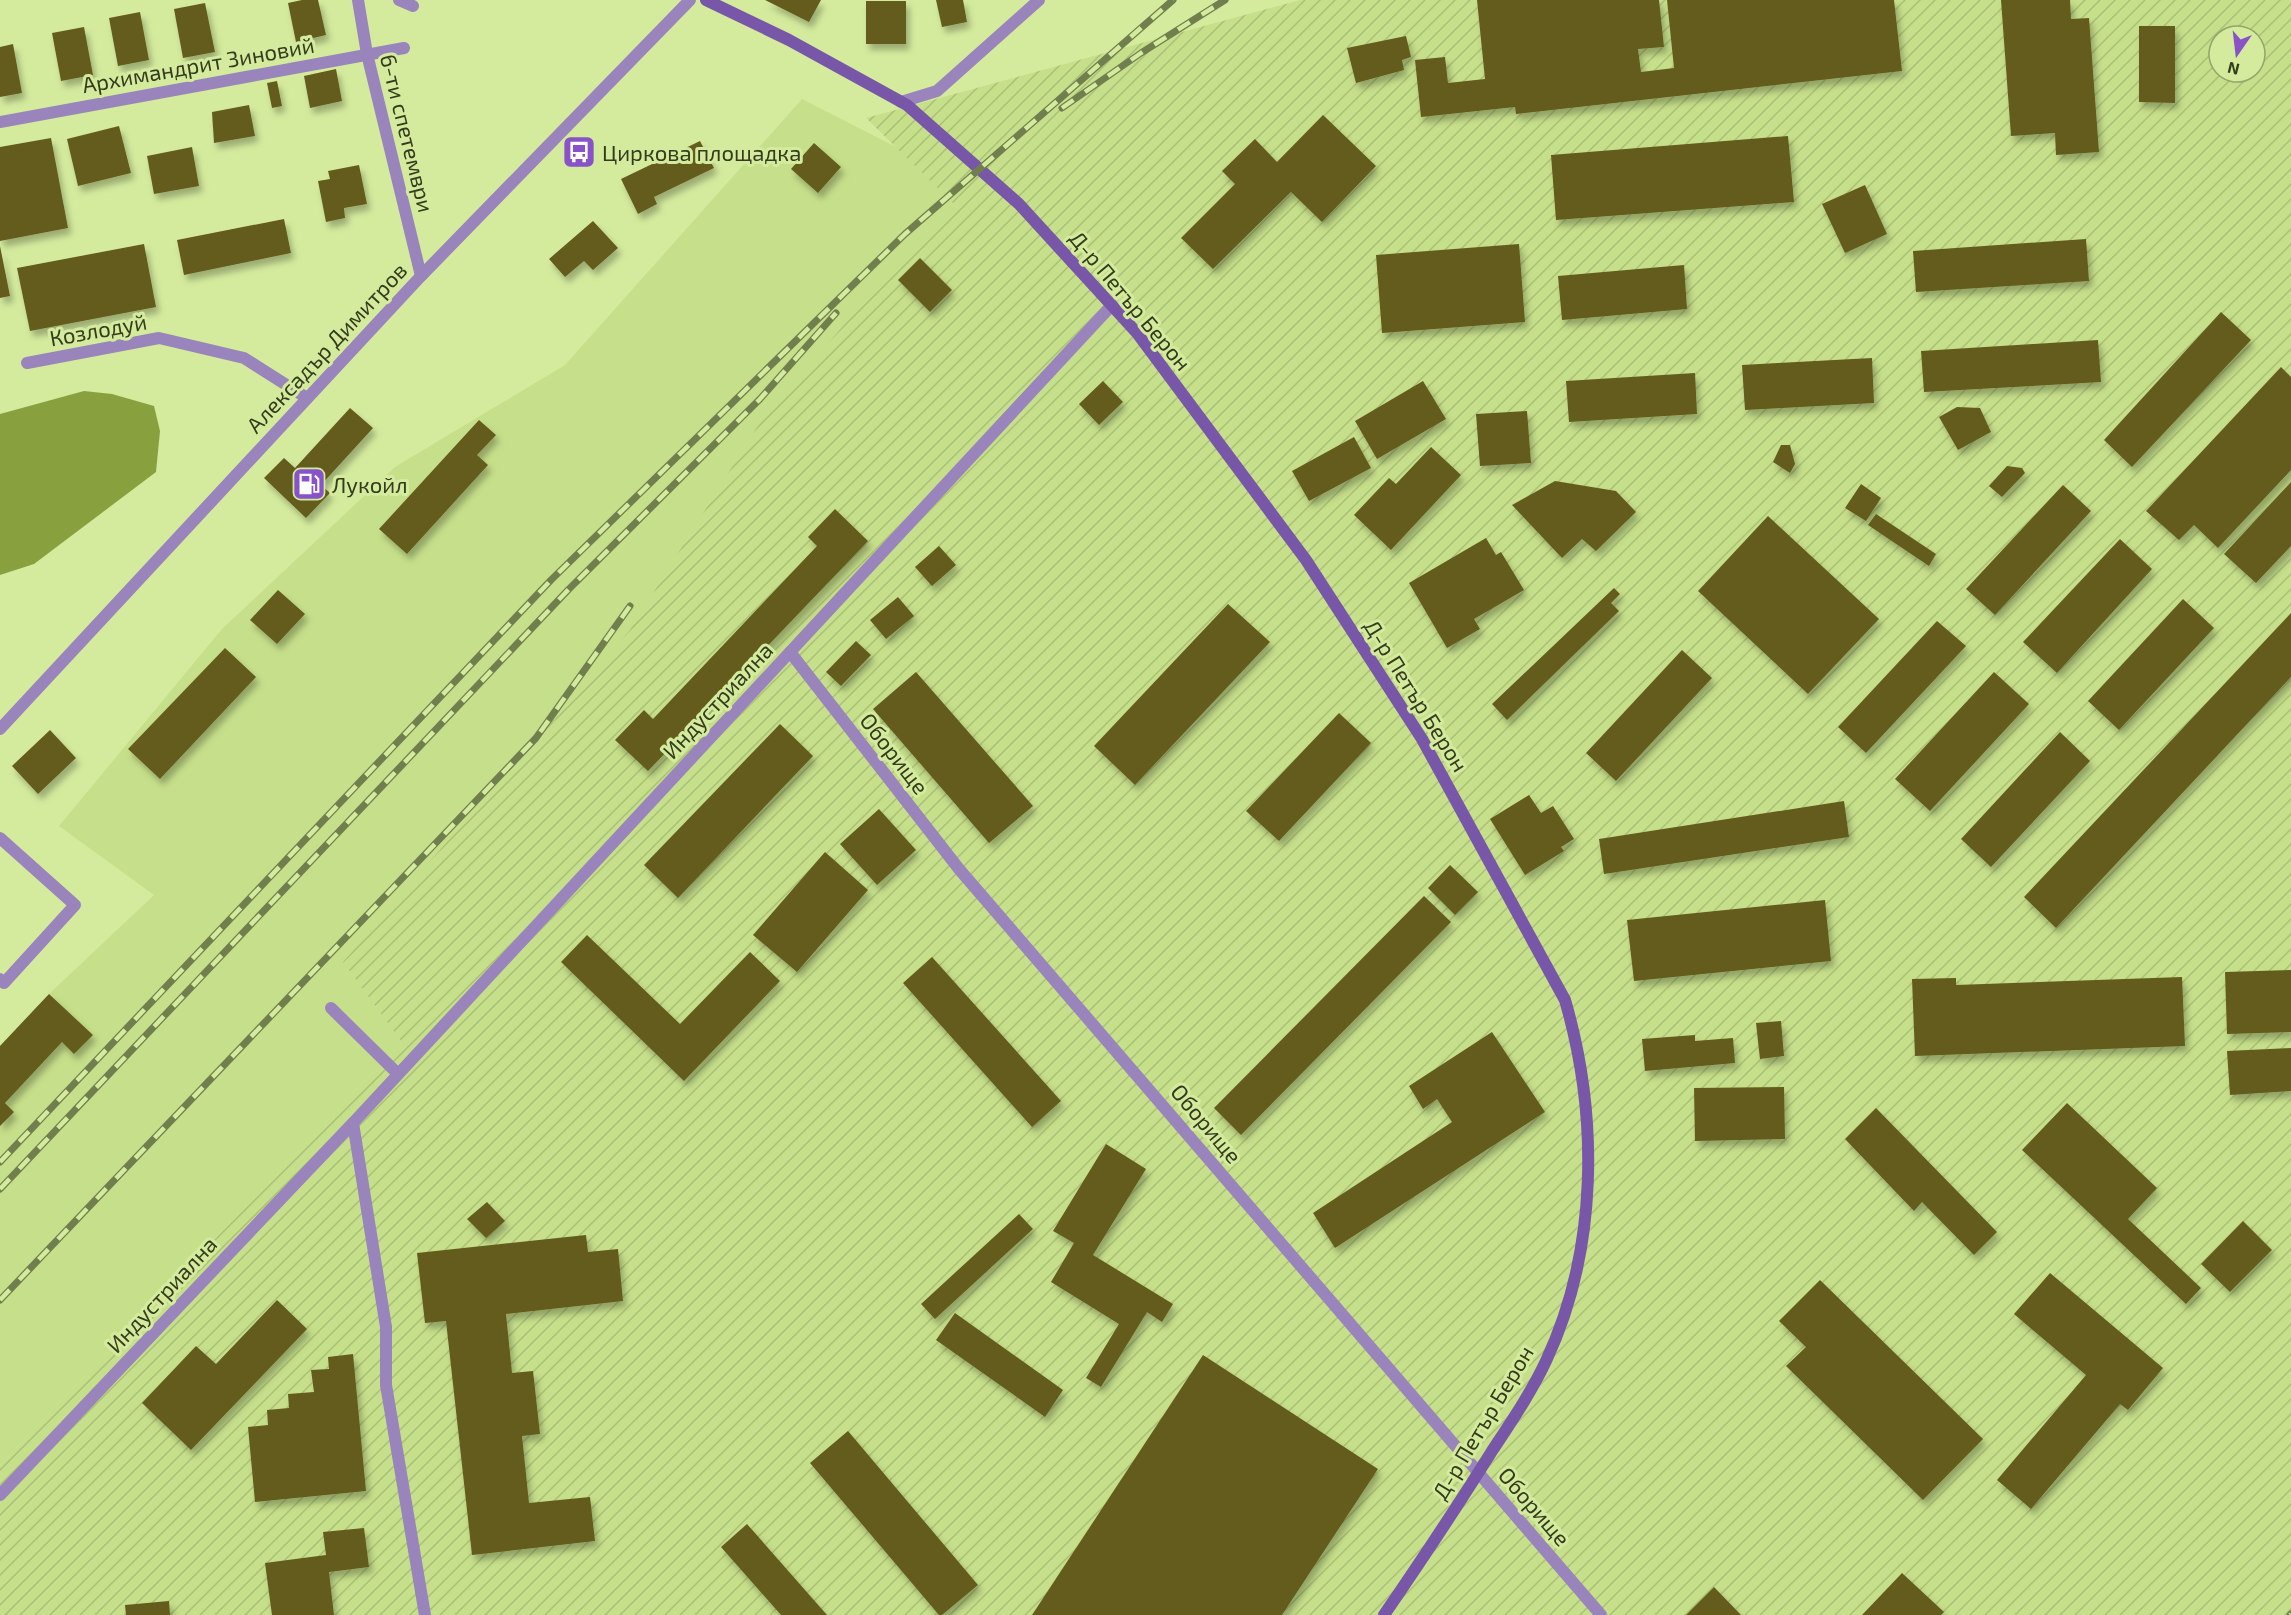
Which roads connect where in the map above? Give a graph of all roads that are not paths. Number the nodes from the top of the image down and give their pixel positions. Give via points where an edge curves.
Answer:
1 (358, 0) edge
2 (399, 0) edge
3 (690, 0) edge
4 (706, 0) edge
5 (1039, 0) edge
6 (413, 6) dead end
7 (405, 48) dead end
8 (367, 54) junction
9 (902, 102) junction
10 (0, 122) edge
11 (421, 276) junction
12 (1112, 305) junction
13 (27, 363) dead end
14 (307, 398) junction
15 (790, 652) junction
16 (0, 729) edge
17 (0, 838) edge
18 (0, 980) edge
19 (331, 1008) dead end
20 (398, 1074) junction
21 (353, 1123) junction
22 (1478, 1474) junction
23 (0, 1495) edge
24 (425, 1615) edge
25 (1384, 1615) edge
26 (1601, 1615) edge

1 - 8 street, 6-ти спетември
2 - 6 street
3 - 11 street, Алексадър Димитров
4 - 9 street, Д-р Петър Берон
5 - 9 street via 937,91
7 - 8 street, Архимандрит Зиновий
8 - 10 street, Архимандрит Зиновий
8 - 11 street, 6-ти спетември
9 - 12 street, Д-р Петър Берон via 1019,204
11 - 14 street, Алексадър Димитров
12 - 15 street, Индустриална
12 - 22 street, Д-р Петър Берон via 1306,560 1426,746 1565,1000 1581,1079 1587,1151 1587,1212 1582,1243 1567,1306 1546,1362
13 - 14 street, Козлодуй via 159,338 244,358
14 - 16 street, Алексадър Димитров
15 - 20 street, Индустриална
15 - 22 street, Оборище via 958,869
17 - 18 street via 75,905 4,983
19 - 20 street
20 - 21 street, Индустриална
21 - 23 street, Индустриална
21 - 24 street via 386,1327 386,1384
22 - 25 street, Д-р Петър Берон
22 - 26 street, Оборище

